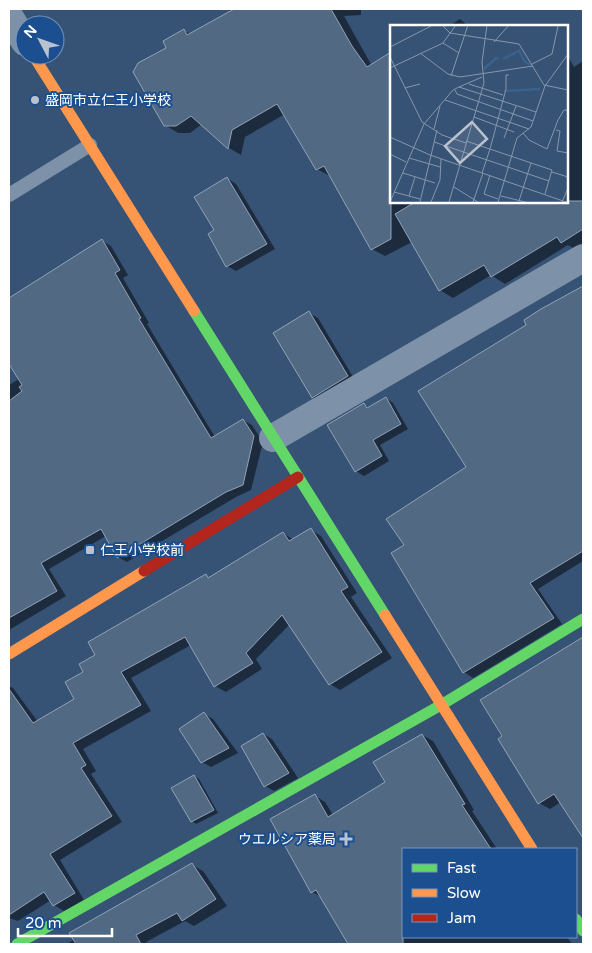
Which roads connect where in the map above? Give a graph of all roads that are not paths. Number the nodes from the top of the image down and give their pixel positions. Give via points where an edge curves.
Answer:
1 (40, 65) edge
2 (90, 145) junction
3 (9, 195) edge
4 (583, 258) edge
5 (273, 438) junction
6 (298, 478) junction
7 (583, 619) edge
8 (9, 654) edge
9 (441, 705) junction
10 (531, 848) edge
11 (17, 944) edge

1 - 2 street
2 - 3 lane
2 - 5 street
4 - 5 street
5 - 6 street
6 - 8 street
6 - 9 street
7 - 9 street
9 - 10 street
9 - 11 street

